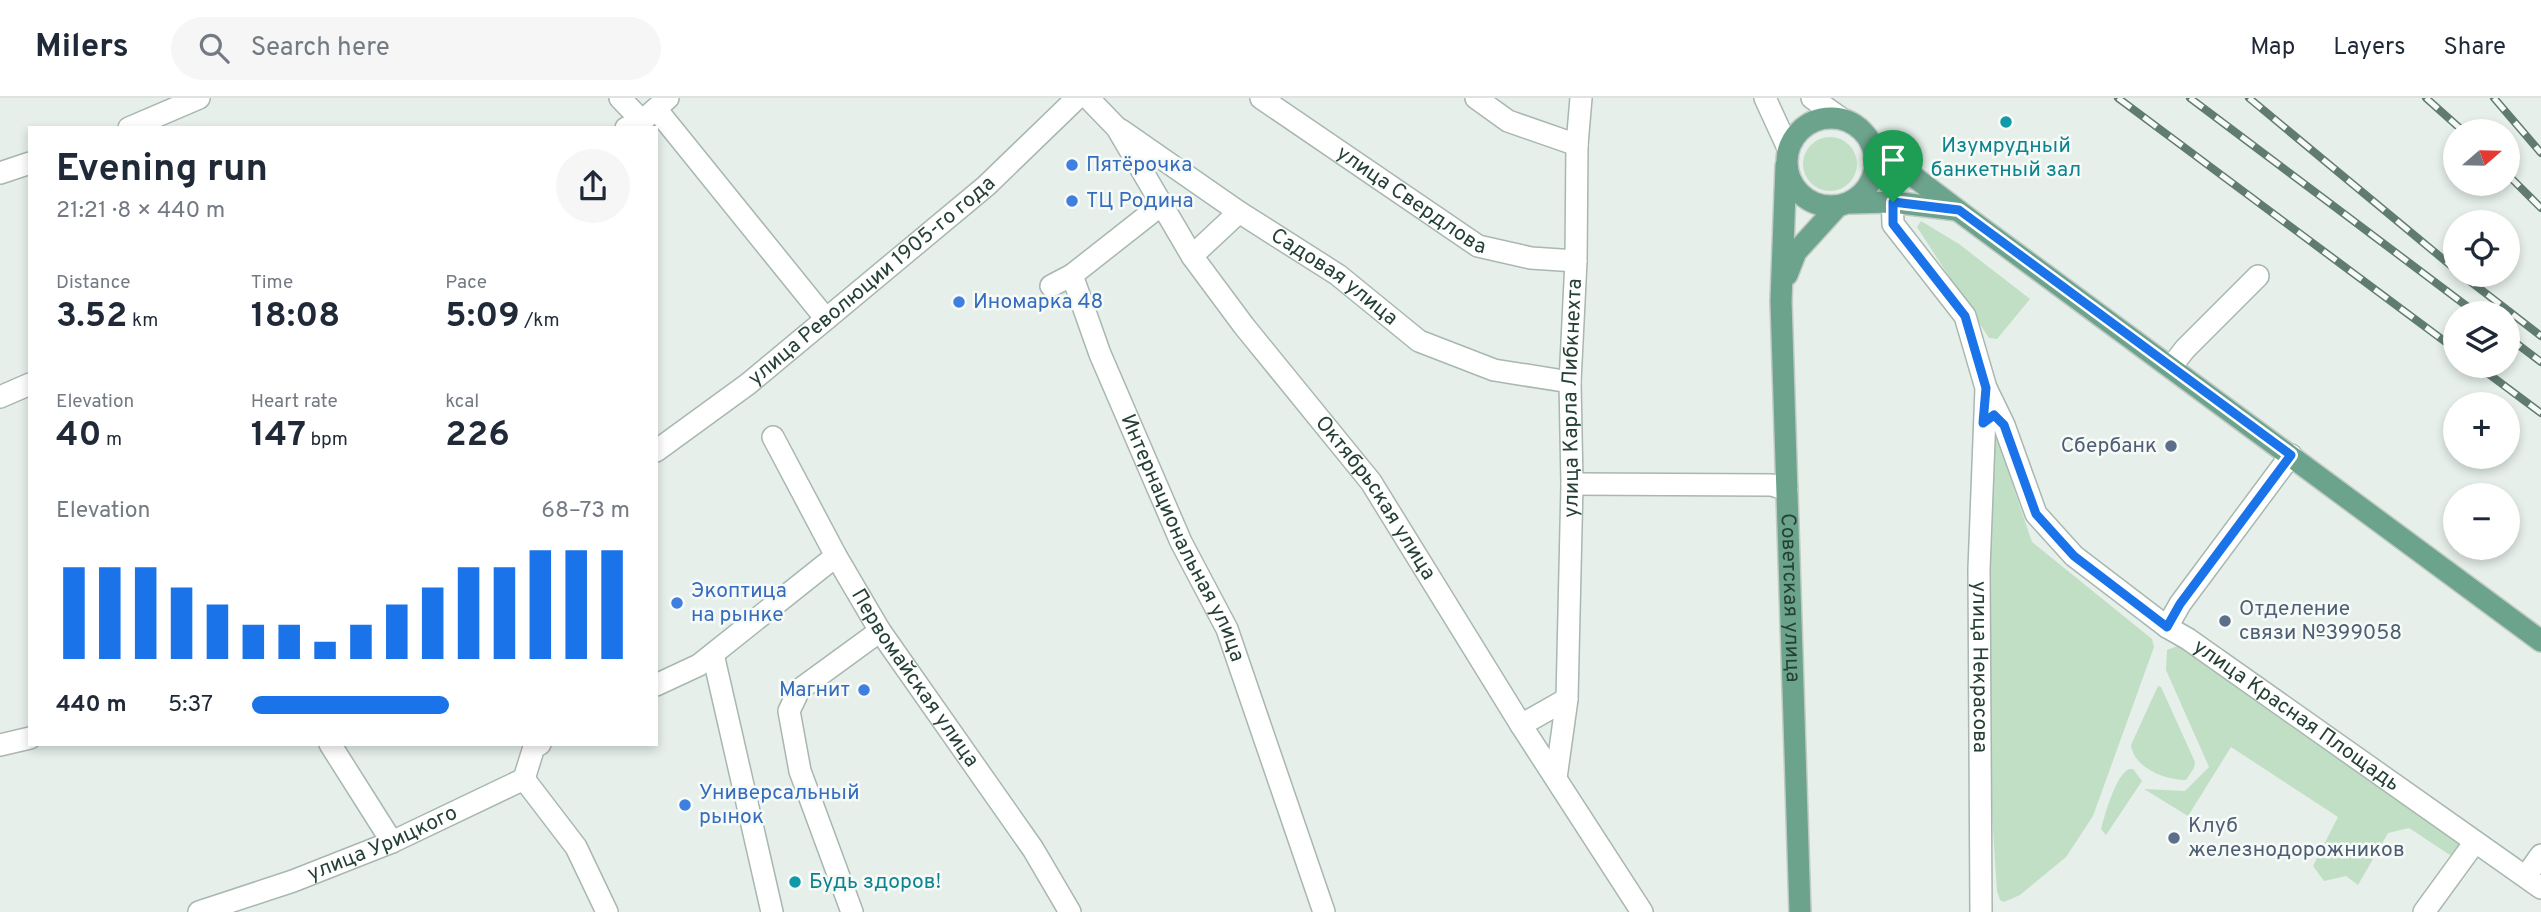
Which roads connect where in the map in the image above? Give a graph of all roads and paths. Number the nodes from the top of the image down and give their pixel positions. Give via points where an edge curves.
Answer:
1 (199, 98) edge
2 (620, 98) edge
3 (1077, 98) edge
4 (1088, 98) edge
5 (1261, 98) edge
6 (1476, 98) edge
7 (1581, 98) edge
8 (1765, 98) edge
9 (1812, 98) edge
10 (648, 114) edge
11 (1843, 119) junction
12 (134, 126) edge
13 (1117, 128) junction
14 (1871, 144) junction
15 (1577, 145) junction
16 (1787, 157) junction
17 (1891, 160) junction
18 (28, 164) edge
19 (0, 173) edge
20 (1893, 202) junction
21 (1161, 205) junction
22 (1844, 205) junction
23 (1959, 210) junction
24 (1239, 212) junction
25 (1192, 256) junction
26 (1576, 261) junction
27 (1072, 275) junction
28 (2258, 276) dead end
29 (1784, 283) junction
30 (1051, 286) dead end
31 (825, 318) junction
32 (2171, 368) junction
33 (1570, 382) junction
34 (28, 385) edge
35 (0, 397) edge
36 (1993, 424) junction
37 (773, 437) dead end
38 (658, 450) edge
39 (2291, 455) junction
40 (1572, 484) junction
41 (1787, 490) junction
42 (836, 556) junction
43 (2167, 627) junction
44 (880, 631) junction
45 (2541, 641) edge
46 (713, 654) junction
47 (658, 684) edge
48 (1567, 699) junction
49 (1521, 724) junction
50 (28, 738) edge
51 (0, 745) edge
52 (331, 746) edge
53 (536, 746) edge
54 (1556, 778) junction
55 (524, 779) junction
56 (392, 842) junction
57 (2475, 842) junction
58 (2541, 855) edge
59 (2537, 887) edge
60 (199, 912) edge
61 (607, 912) edge
62 (772, 912) edge
63 (852, 912) edge
64 (1070, 912) edge
65 (1324, 912) edge
66 (1642, 912) edge
67 (1800, 912) edge
68 (1981, 912) edge
69 (2424, 912) edge

1 - 12 street
2 - 10 street
3 - 31 street, улица Революции 1905-го года via 986,186
4 - 13 street, Октябрьская улица
5 - 26 street, улица Свердлова via 1478,246 1531,258
6 - 15 street via 1508,121
7 - 15 street, улица Карла Либкнехта
8 - 16 street
9 - 11 street
10 - 31 street
11 - 14 main road via 1860,128
11 - 16 main road via 1813,121 1794,136
13 - 21 street, Октябрьская улица
13 - 24 street, Садовая улица
14 - 17 main road
14 - 22 main road via 1873,177 1860,196
15 - 26 street, улица Карла Либкнехта
16 - 22 main road via 1789,178 1803,197 1813,204
16 - 29 main road, Советская улица
17 - 20 street, улица Некрасова
17 - 23 main road
18 - 19 street
20 - 22 main road
20 - 23 main road
20 - 36 street, улица Некрасова via 1893,224 1965,316
21 - 25 street, Октябрьская улица
21 - 27 street
22 - 29 main road, Советская улица via 1796,253
23 - 32 main road
24 - 25 street
24 - 33 street, Садовая улица via 1338,275 1419,341 1494,370
25 - 49 street, Октябрьская улица via 1371,482
26 - 33 street, улица Карла Либкнехта
27 - 30 street
27 - 65 street, Интернациональная улица via 1100,354 1181,542 1227,629
28 - 32 street
29 - 41 main road, Советская улица
31 - 38 street, улица Революции 1905-го года via 748,384
32 - 39 main road
33 - 40 street, улица Карла Либкнехта
34 - 35 street
36 - 43 street, улица Красная Площадь via 2036,514 2074,556
36 - 68 street, улица Некрасова via 1979,569
37 - 42 street, Первомайская улица
39 - 43 street
39 - 45 main road
40 - 41 street via 1772,485
40 - 48 street, улица Карла Либкнехта
41 - 67 main road, Советская улица
42 - 44 street, Первомайская улица
42 - 46 street
43 - 57 street, улица Красная Площадь
44 - 63 street via 799,690 789,711 800,771
44 - 64 street, Первомайская улица via 1034,849
46 - 47 street
46 - 62 street
48 - 49 street
48 - 54 street, улица Карла Либкнехта
49 - 54 street, Октябрьская улица
50 - 51 street
52 - 56 street
53 - 55 street
54 - 66 street, Октябрьская улица
55 - 56 street, улица Урицкого
55 - 61 street via 576,847
56 - 60 street, улица Урицкого
57 - 59 street, улица Красная Площадь
57 - 69 street
58 - 59 street

